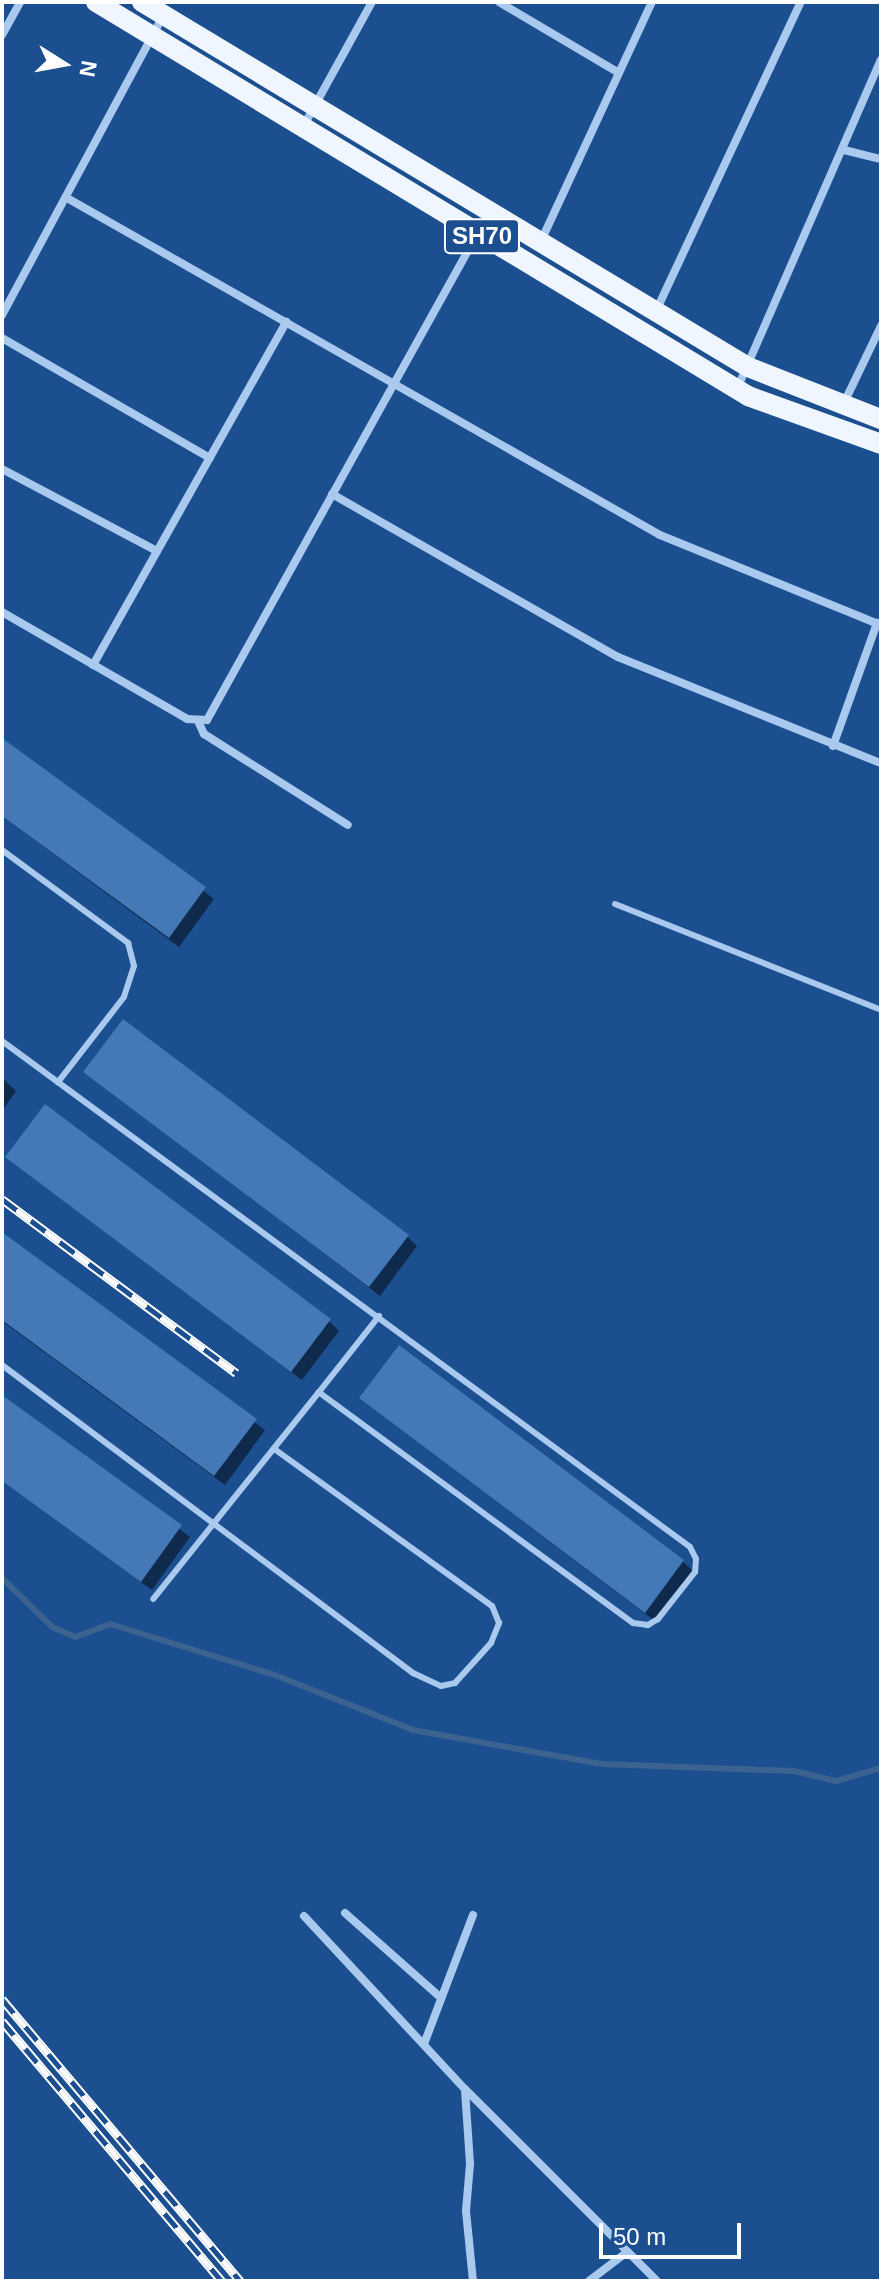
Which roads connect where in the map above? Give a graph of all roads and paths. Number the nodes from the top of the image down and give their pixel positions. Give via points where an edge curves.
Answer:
1 (20, 2) edge
2 (96, 2) edge
3 (142, 2) edge
4 (372, 2) edge
5 (652, 2) edge
6 (801, 2) edge
7 (505, 4) edge
8 (164, 14) junction
9 (2, 35) edge
10 (152, 35) junction
11 (881, 60) edge
12 (619, 73) junction
13 (315, 105) junction
14 (303, 127) junction
15 (844, 150) junction
16 (881, 159) edge
17 (67, 198) junction
18 (489, 212) junction
19 (478, 233) junction
20 (540, 242) junction
21 (656, 312) junction
22 (2, 315) edge
23 (286, 322) junction
24 (881, 326) edge
25 (2, 338) edge
26 (748, 367) junction
27 (394, 383) junction
28 (737, 389) junction
29 (843, 405) junction
30 (881, 419) edge
31 (881, 444) edge
32 (210, 458) junction
33 (2, 469) edge
34 (332, 494) junction
35 (157, 551) junction
36 (2, 612) edge
37 (879, 624) edge
38 (93, 665) junction
39 (199, 723) junction
40 (833, 746) junction
41 (881, 763) edge
42 (348, 825) dead end
43 (2, 850) edge
44 (615, 904) dead end
45 (881, 1010) edge
46 (2, 1041) edge
47 (58, 1082) junction
48 (379, 1316) junction
49 (2, 1365) edge
50 (319, 1392) junction
51 (274, 1449) junction
52 (213, 1526) junction
53 (153, 1599) dead end
54 (345, 1913) dead end
55 (473, 1915) dead end
56 (304, 1916) dead end
57 (441, 1998) junction
58 (424, 2044) junction
59 (465, 2089) junction
60 (627, 2252) junction
61 (473, 2281) edge
62 (589, 2281) edge
63 (657, 2281) edge

1 - 9 street
2 - 10 main road, SH70
3 - 8 main road, SH70
4 - 13 street
5 - 12 street
6 - 21 street
7 - 12 street
8 - 10 street
8 - 13 main road, SH70
10 - 14 main road, SH70
10 - 17 street
11 - 15 street
12 - 20 street
13 - 14 street
13 - 18 main road, SH70
14 - 19 main road, SH70
15 - 16 street
15 - 26 street
17 - 22 street
17 - 23 street
18 - 19 street
18 - 20 main road, SH70
19 - 27 street
19 - 28 main road, SH70
20 - 21 main road, SH70
21 - 26 main road, SH70
23 - 27 street
23 - 32 street
24 - 29 street
25 - 32 street
26 - 28 street
26 - 29 main road, SH70
27 - 34 street
27 - 37 street via 660,535
28 - 31 main road, SH70
29 - 30 main road, SH70
32 - 35 street
33 - 35 street
34 - 39 street via 207,720
34 - 40 street via 618,657
35 - 38 street
36 - 38 street
37 - 40 street
38 - 39 street
39 - 42 street via 204,734
40 - 41 street
43 - 47 lane via 128,943 134,966 124,997
44 - 45 lane
46 - 47 lane
47 - 48 lane
48 - 50 lane
48 - 50 lane via 690,1547 695,1572 658,1619 648,1625 633,1623
49 - 52 lane
50 - 51 lane
51 - 52 lane
51 - 52 lane via 492,1606 499,1623 491,1643 455,1683 427,1682
52 - 53 lane
54 - 57 street
55 - 57 street
56 - 58 street
57 - 58 street
58 - 59 street
59 - 60 street
59 - 61 street via 470,2164 466,2211
60 - 62 street
60 - 63 street

